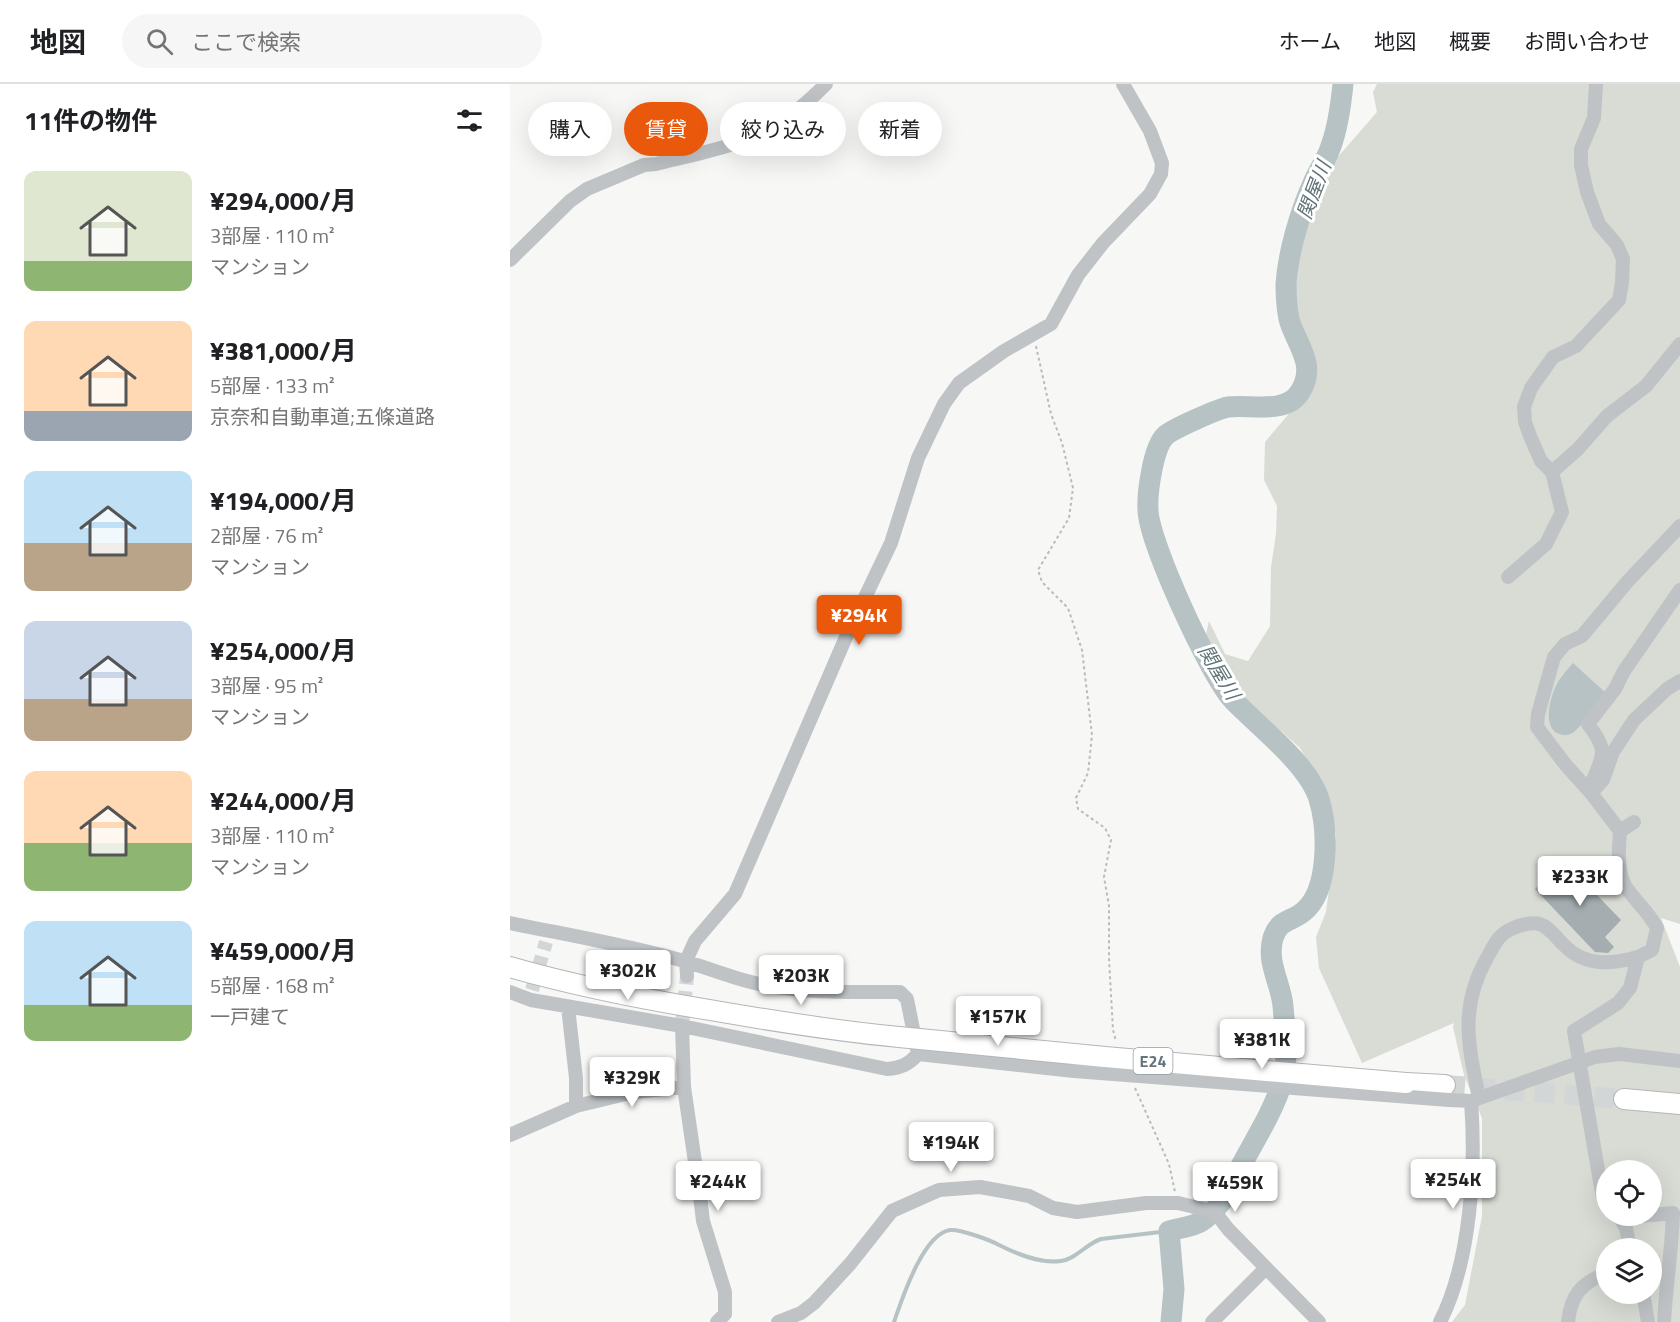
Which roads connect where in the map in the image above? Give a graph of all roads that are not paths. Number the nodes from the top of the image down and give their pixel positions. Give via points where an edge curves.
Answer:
1 (826, 84) edge
2 (1123, 84) edge
3 (1596, 84) edge
4 (510, 260) edge
5 (1680, 344) edge
6 (1552, 472) junction
7 (1680, 526) edge
8 (1508, 577) dead end
9 (1680, 590) edge
10 (1680, 681) edge
11 (1594, 790) junction
12 (1634, 822) dead end
13 (1620, 831) junction
14 (510, 923) edge
15 (1638, 957) junction
16 (686, 961) junction
17 (510, 967) edge
18 (687, 976) tunnel mouth
19 (510, 992) edge
20 (567, 1007) junction
21 (682, 1026) junction
22 (918, 1054) junction
23 (1680, 1061) edge
24 (684, 1087) junction
25 (1447, 1093) junction
26 (1475, 1099) junction
27 (1624, 1100) tunnel mouth
28 (1680, 1104) edge
29 (576, 1106) junction
30 (510, 1135) edge
31 (1597, 1160) edge
32 (1662, 1214) edge
33 (1266, 1268) junction
34 (1596, 1278) edge
35 (1645, 1304) edge
36 (717, 1322) edge
37 (778, 1322) edge
38 (1212, 1322) edge
39 (1319, 1322) edge
40 (1440, 1322) edge
41 (1568, 1322) edge
42 (1648, 1322) edge
43 (1664, 1322) edge

1 - 4 street via 807,103 765,132 729,145 644,165 586,189
2 - 16 street via 1150,132 1162,163 1161,174 1150,194 1078,276 1051,324 959,383 944,404 918,458 891,543 735,894 695,942
3 - 6 street via 1594,118 1581,149 1581,165 1599,224 1617,245 1623,260 1622,282 1618,300 1600,322 1576,346 1553,357 1531,388 1524,407 1525,422 1541,461
5 - 6 street via 1646,386 1607,416
6 - 8 street via 1562,512 1546,544
7 - 11 street via 1582,636 1565,644 1554,657 1537,727
9 - 11 street via 1588,724 1601,740 1603,754 1592,782
10 - 11 street via 1634,720
11 - 13 street
12 - 13 street
13 - 15 street via 1618,861 1625,885 1657,928 1652,950
14 - 16 street via 546,936 605,942
15 - 26 street via 1609,963 1583,959 1541,924 1528,923 1500,934 1475,981 1471,998 1468,1023
15 - 31 street, bridge via 1630,988 1618,1003 1574,1030
16 - 18 street
16 - 22 street via 737,979 776,987 900,992 907,999
17 - 25 highway, E24, bridge via 644,999 821,1029 1406,1083
19 - 20 street
20 - 21 street
20 - 29 street
21 - 22 street via 887,1069 909,1064
21 - 24 street
22 - 25 street, bridge via 1074,1071
23 - 26 street via 1619,1053 1595,1057
24 - 29 street via 634,1092
24 - 36 street via 704,1221 725,1292 725,1314
25 - 26 street
26 - 40 street via 1468,1222 1450,1301
27 - 28 highway
29 - 30 street
32 - 43 street via 1673,1213
33 - 37 street via 1215,1212 1178,1203 1077,1212 1053,1208 1029,1196 980,1187 939,1190 892,1211 814,1303
33 - 38 street
33 - 39 street
34 - 41 street via 1575,1295
35 - 42 street

